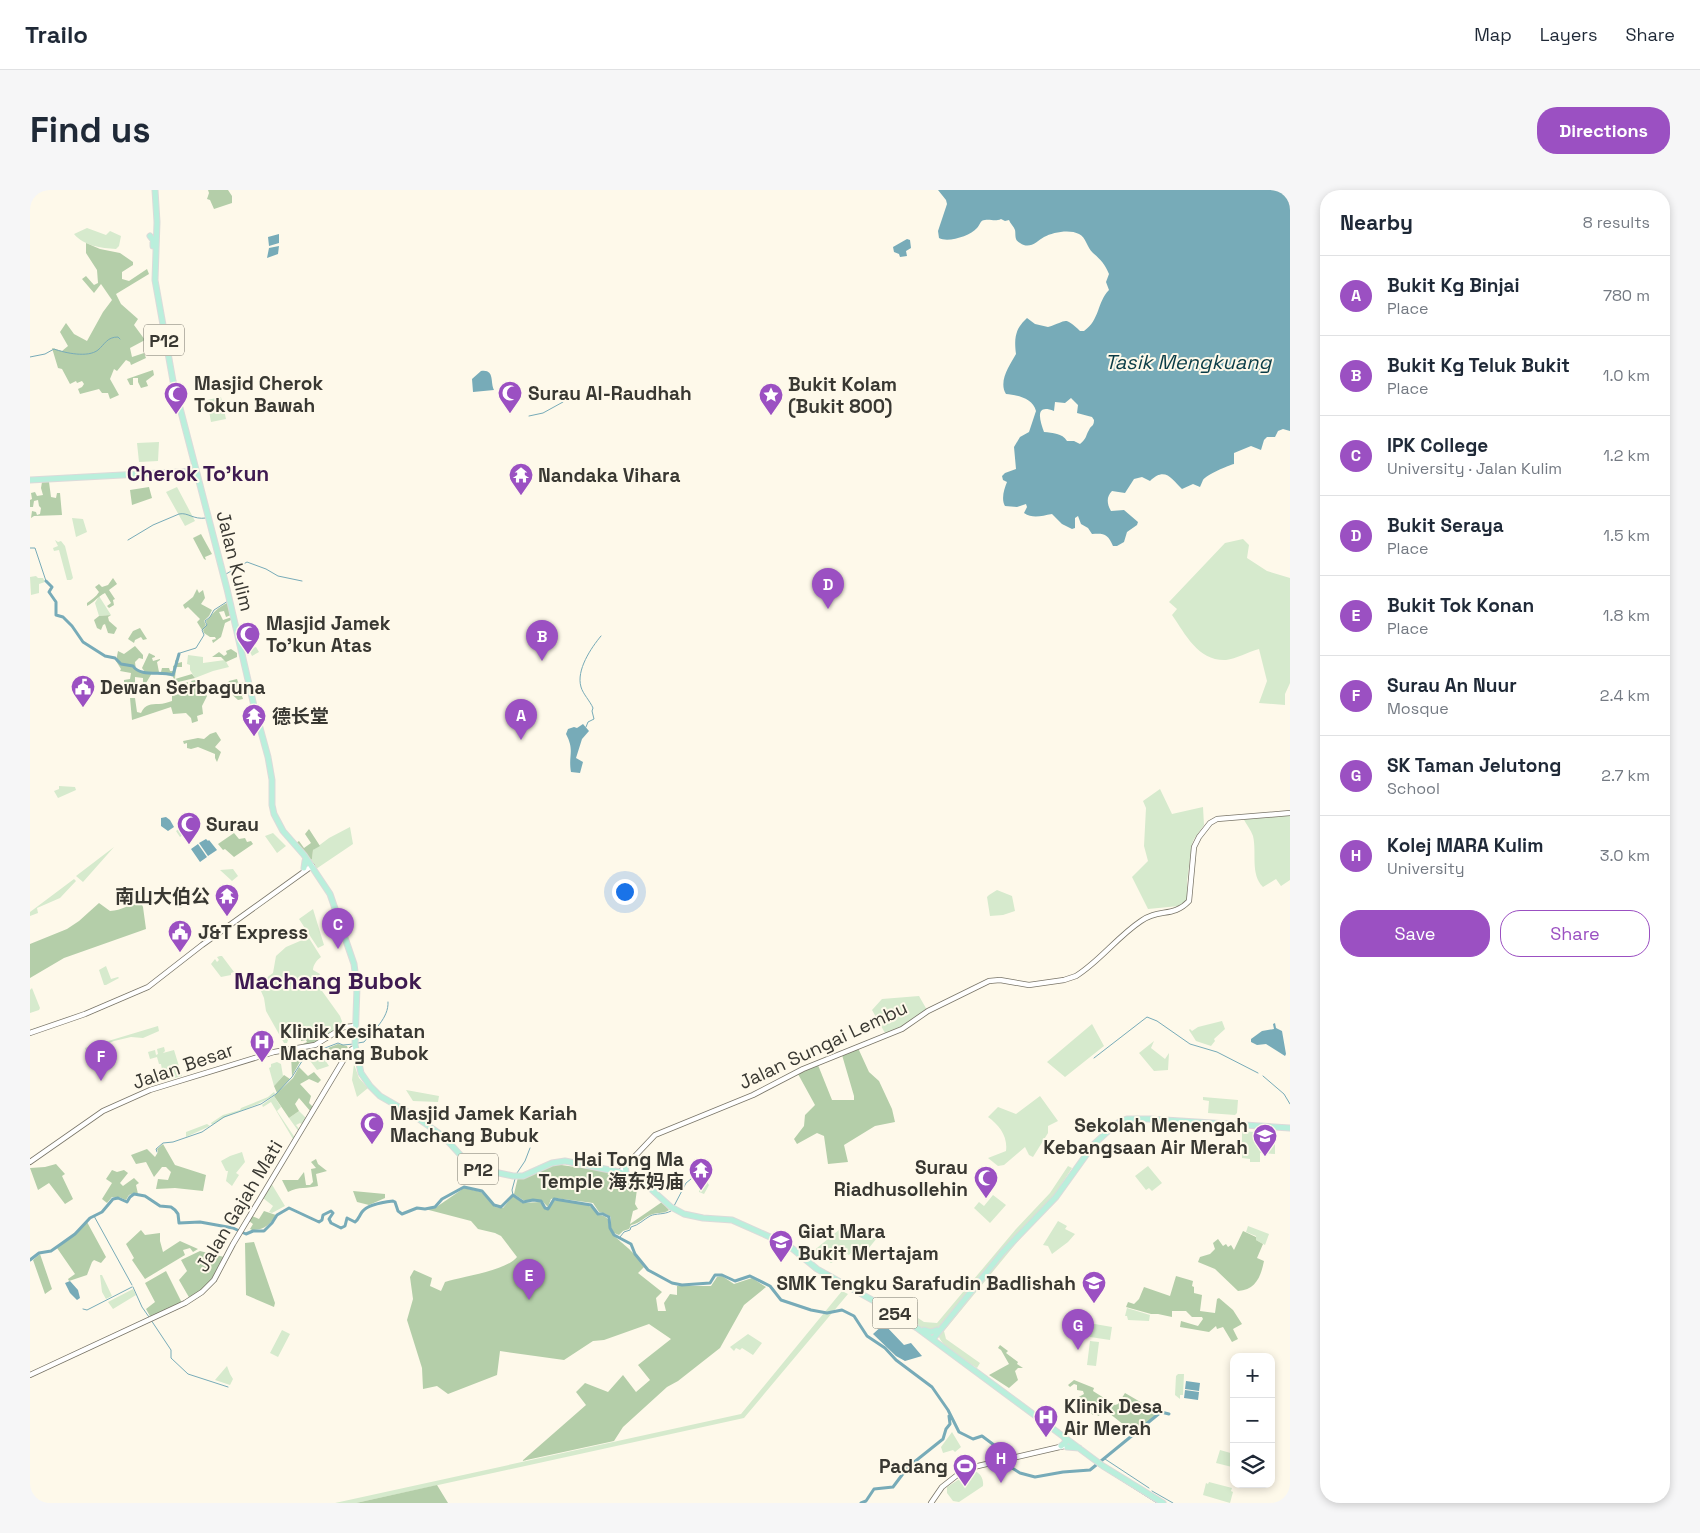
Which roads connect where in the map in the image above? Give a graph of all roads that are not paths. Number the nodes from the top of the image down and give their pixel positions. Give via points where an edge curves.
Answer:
1 (154, 190) edge
2 (156, 216) junction
3 (155, 227) junction
4 (156, 244) junction
5 (155, 261) junction
6 (194, 462) junction
7 (196, 470) junction
8 (189, 471) junction
9 (198, 478) junction
10 (30, 480) edge
11 (1290, 813) edge
12 (309, 867) junction
13 (356, 1026) junction
14 (30, 1033) edge
15 (355, 1045) junction
16 (1290, 1127) edge
17 (30, 1162) edge
18 (625, 1165) joint
19 (622, 1171) junction
20 (804, 1258) junction
21 (924, 1330) junction
22 (938, 1331) junction
23 (932, 1337) junction
24 (942, 1342) junction
25 (30, 1375) edge
26 (1030, 1411) junction
27 (1066, 1436) junction
28 (1076, 1444) junction
29 (1064, 1447) junction
30 (1104, 1465) junction
31 (931, 1503) edge
32 (1163, 1503) edge
33 (1168, 1503) edge

1 - 2 main road, Jalan Kulim / P12
1 - 3 main road, Jalan Kulim / P12
2 - 4 main road, Jalan Kulim / P12
2 - 4 main road via 162,236
3 - 4 main road, Jalan Kulim / P12
3 - 5 main road via 150,235
4 - 5 main road, Jalan Kulim / P12
5 - 6 main road, Jalan Kulim / P12 via 156,294 166,351
6 - 7 main road, Jalan Kulim / P12
6 - 8 main road
7 - 8 main road
7 - 9 main road, Jalan Kulim / P12
8 - 9 main road
8 - 10 main road
9 - 12 main road, Jalan Kulim / P12 via 270,764 274,814
11 - 18 main road, Jalan Sungai Lembu via 1212,821 1194,847 1187,903 1174,912 1155,914 1140,921 1076,976 1029,985 989,981 928,1011 902,1029 655,1135
12 - 13 main road, Jalan Kulim / P12 via 334,903 355,967
12 - 14 main road via 148,987
13 - 15 main road, Jalan Kulim / P12
13 - 17 main road, Jalan Besar via 344,1026 315,1045 274,1052 150,1090 103,1111
15 - 19 main road, Jalan Kulim / P12 via 359,1069 374,1091 443,1136 477,1168 518,1176 559,1161
15 - 25 main road, Jalan Gajah Mati via 206,1289 192,1299
16 - 22 main road via 1198,1118 1132,1117 1115,1122 1092,1142 1054,1196
18 - 19 main road
19 - 20 main road, Jalan Kulim / P12 via 644,1182 682,1213 732,1220 784,1243
20 - 21 main road, 254
20 - 23 main road, 254
21 - 22 main road
21 - 23 main road, 254
22 - 23 main road
22 - 24 main road
23 - 24 main road, 254
23 - 26 main road, 254
24 - 26 main road, 254
26 - 27 main road, 254
27 - 28 main road
27 - 29 main road
28 - 29 main road
28 - 29 main road via 1076,1447
28 - 30 main road
29 - 31 main road via 963,1470 942,1487
30 - 32 main road
30 - 33 main road

